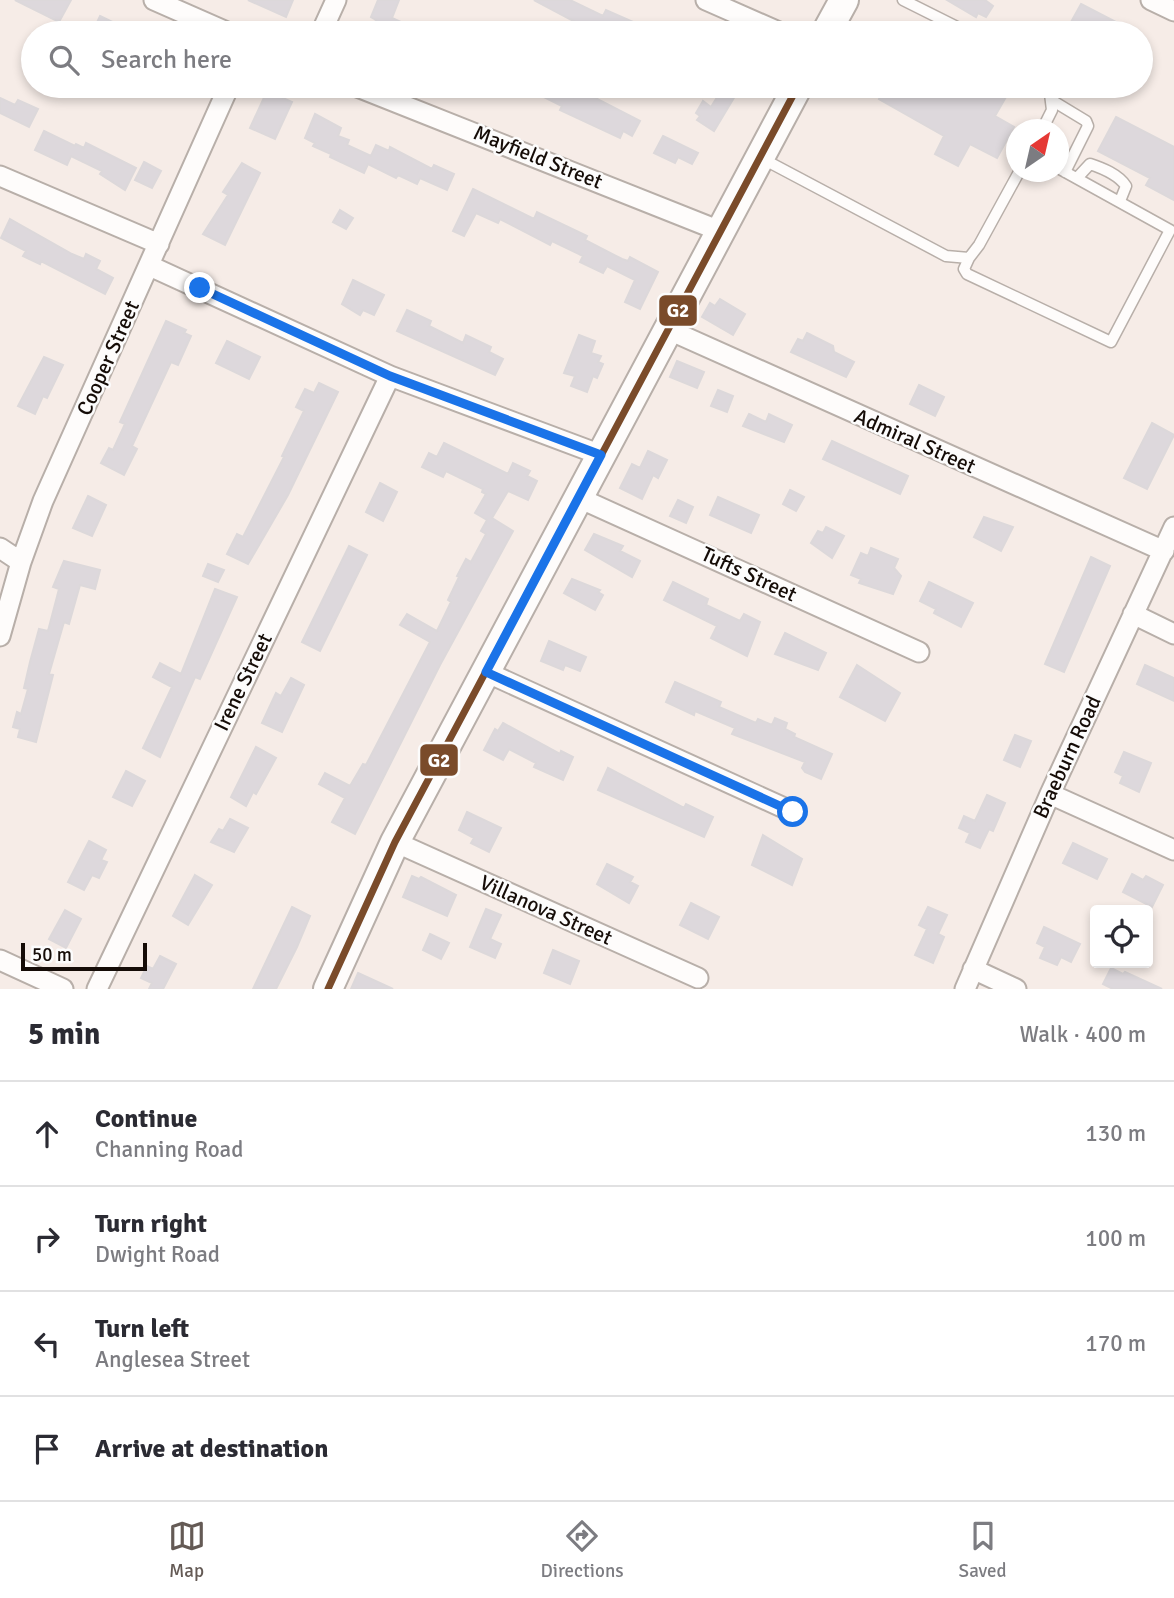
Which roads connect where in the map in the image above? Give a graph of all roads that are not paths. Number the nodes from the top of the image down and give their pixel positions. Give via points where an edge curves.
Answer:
1 (154, 0) edge
2 (336, 0) edge
3 (706, 0) edge
4 (844, 0) edge
5 (903, 0) edge
6 (1151, 0) edge
7 (1174, 11) edge
8 (202, 21) edge
9 (326, 21) edge
10 (754, 21) edge
11 (833, 21) edge
12 (945, 21) edge
13 (224, 98) edge
14 (385, 98) edge
15 (791, 98) edge
16 (1052, 98) edge
17 (1053, 101) junction
18 (1048, 119) edge
19 (759, 157) junction
20 (1069, 158) edge
21 (1069, 174) edge
22 (0, 176) edge
23 (1077, 178) junction
24 (1014, 182) edge
25 (1120, 201) junction
26 (720, 231) junction
27 (159, 244) junction
28 (969, 258) junction
29 (149, 266) junction
30 (667, 329) junction
31 (390, 376) junction
32 (601, 455) junction
33 (579, 498) junction
34 (1174, 527) edge
35 (0, 548) edge
36 (1164, 551) junction
37 (21, 562) junction
38 (1133, 614) junction
39 (1174, 634) edge
40 (0, 636) edge
41 (919, 652) dead end
42 (486, 672) junction
43 (1050, 794) junction
44 (793, 812) dead end
45 (396, 842) junction
46 (1174, 850) edge
47 (0, 960) edge
48 (973, 969) junction
49 (698, 978) dead end
50 (63, 989) edge
51 (97, 989) edge
52 (328, 989) edge
53 (965, 989) edge
54 (1016, 989) edge

1 - 8 street
2 - 9 street
3 - 10 street
4 - 11 main road
5 - 12 lane
6 - 7 street
13 - 27 street, Cooper Street
14 - 26 street, Mayfield Street
15 - 19 main road
16 - 17 lane
17 - 18 lane
17 - 20 lane via 1088,126
19 - 26 main road
19 - 28 lane via 946,257
21 - 23 lane
22 - 27 street
23 - 25 lane
23 - 25 lane via 1090,164 1100,168 1126,186
24 - 28 lane
25 - 28 lane via 1170,230 1111,342 967,274 964,269
26 - 30 main road
27 - 29 street, Cooper Street
29 - 31 street
29 - 37 street, Cooper Street via 43,501
30 - 32 main road
30 - 36 street, Admiral Street
31 - 32 street
31 - 51 street, Irene Street
32 - 33 main road
33 - 41 street, Tufts Street
33 - 42 main road
34 - 36 street, Braeburn Road
35 - 37 street
36 - 38 street, Braeburn Road
37 - 40 street, Cooper Street
38 - 39 street
38 - 43 street, Braeburn Road
42 - 44 street
42 - 45 main road
43 - 46 street
43 - 48 street, Braeburn Road
45 - 49 street, Villanova Street
45 - 52 main road
47 - 50 street
48 - 53 street, Braeburn Road
48 - 54 street

